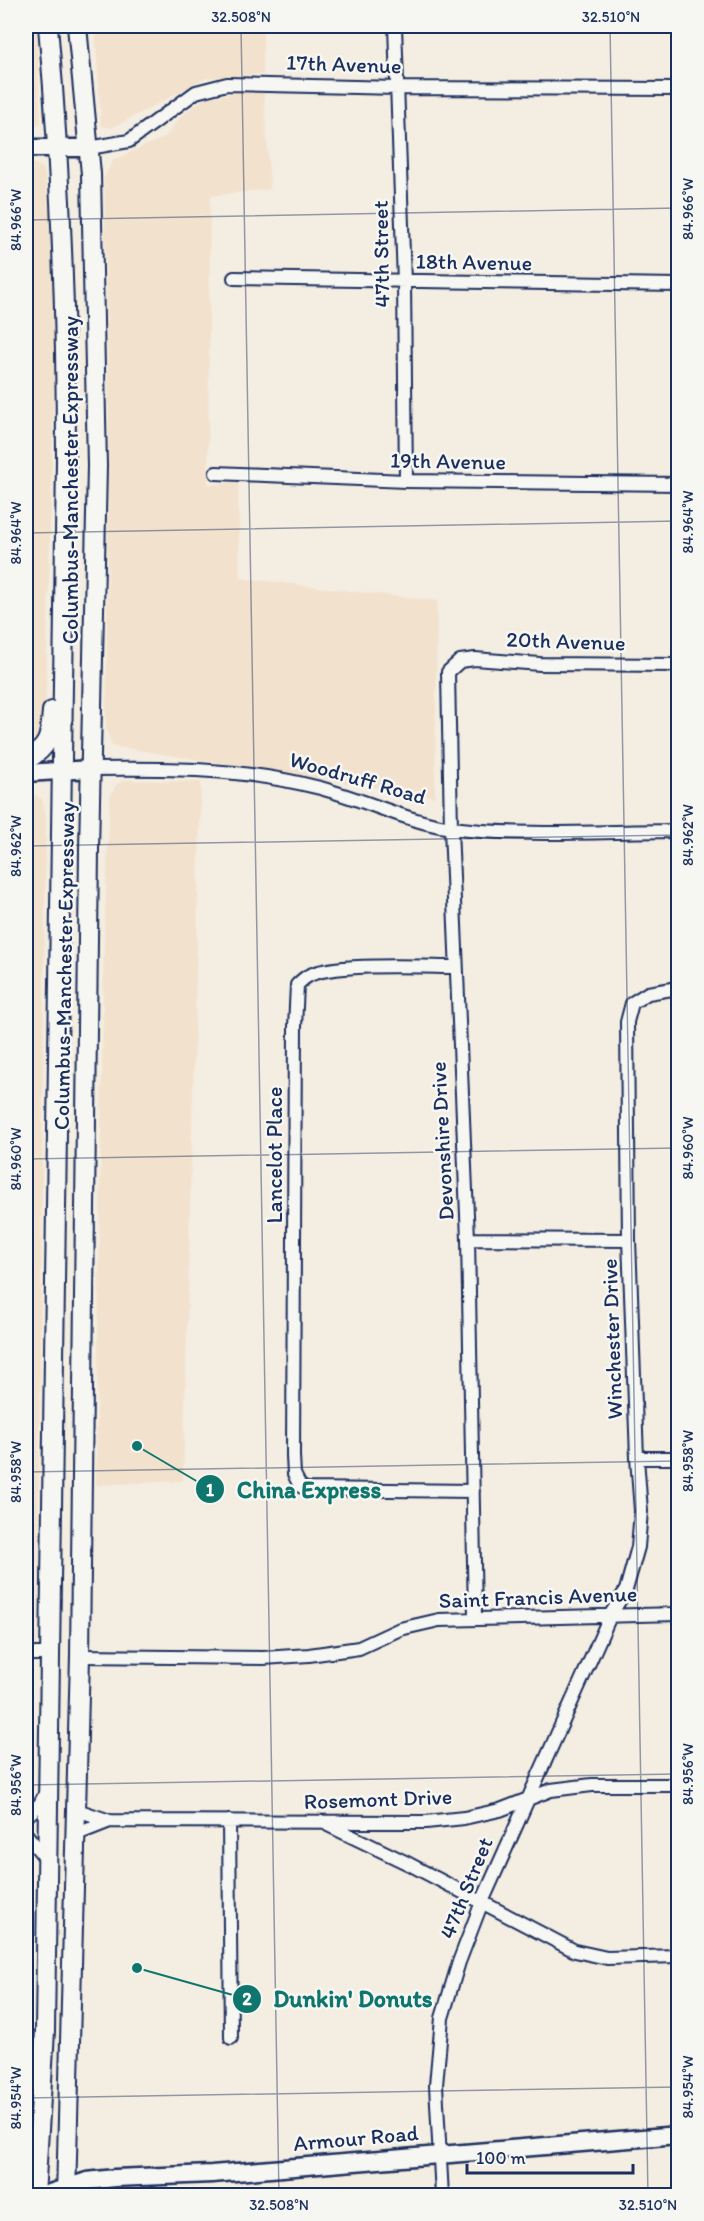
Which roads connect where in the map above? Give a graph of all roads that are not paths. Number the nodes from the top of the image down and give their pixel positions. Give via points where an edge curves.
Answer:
1 (48, 26) edge
2 (77, 26) edge
3 (395, 26) edge
4 (398, 88) junction
5 (678, 89) edge
6 (26, 148) edge
7 (59, 148) junction
8 (89, 148) junction
9 (234, 278) dead end
10 (404, 282) junction
11 (678, 285) edge
12 (216, 473) dead end
13 (406, 481) junction
14 (678, 484) edge
15 (63, 664) junction
16 (678, 665) edge
17 (453, 666) joint
18 (26, 760) edge
19 (91, 769) junction
20 (62, 771) junction
21 (26, 772) edge
22 (451, 828) junction
23 (678, 831) edge
24 (456, 967) junction
25 (678, 988) edge
26 (56, 1106) junction
27 (84, 1219) junction
28 (468, 1239) junction
29 (629, 1240) junction
30 (637, 1458) junction
31 (678, 1458) edge
32 (473, 1491) junction
33 (611, 1614) junction
34 (678, 1614) edge
35 (475, 1617) junction
36 (26, 1654) edge
37 (50, 1654) junction
38 (80, 1656) junction
39 (678, 1785) edge
40 (47, 1791) junction
41 (527, 1797) junction
42 (77, 1810) junction
43 (26, 1817) edge
44 (110, 1821) junction
45 (229, 1821) junction
46 (324, 1824) junction
47 (26, 1834) edge
48 (77, 1834) junction
49 (46, 1859) junction
50 (482, 1902) junction
51 (678, 1956) edge
52 (231, 2038) dead end
53 (678, 2134) edge
54 (441, 2153) junction
55 (66, 2192) edge
56 (37, 2196) edge
57 (442, 2196) edge

1 - 7 main road, Columbus-Manchester Expressway
2 - 8 main road, Columbus-Manchester Expressway
3 - 4 street, 47th Street
4 - 5 street, 17th Avenue
4 - 8 street, 17th Avenue via 255,83 212,86 182,101 129,141
4 - 10 street, 47th Street
6 - 7 street, 17th Avenue
7 - 8 street, 17th Avenue
7 - 15 main road, Columbus-Manchester Expressway via 66,302
8 - 19 main road, Columbus-Manchester Expressway via 97,466
9 - 10 street, 18th Avenue
10 - 11 street, 18th Avenue
10 - 13 street, 47th Street
12 - 13 street, 19th Avenue
13 - 14 street, 19th Avenue
15 - 18 main road via 52,683 51,733 39,753
15 - 20 main road, Columbus-Manchester Expressway
16 - 17 street, 20th Avenue via 540,664 475,659
17 - 22 street, Devonshire Drive via 448,672 447,690
19 - 20 street, Woodruff Road
19 - 22 street, Woodruff Road via 181,767 260,774 328,790 405,817
19 - 27 main road, Columbus-Manchester Expressway
20 - 21 street, Woodruff Road
20 - 26 main road, Columbus-Manchester Expressway
22 - 23 street, Woodruff Road
22 - 24 street, Devonshire Drive
24 - 28 street, Devonshire Drive
24 - 32 street, Lancelot Place via 323,971 297,985 293,1456 294,1474 300,1486
25 - 29 street, Winchester Drive via 648,993 633,1003 627,1022
26 - 27 main road via 75,1117 77,1199
26 - 37 main road, Columbus-Manchester Expressway
27 - 38 main road, Columbus-Manchester Expressway
28 - 29 street
28 - 32 street, Devonshire Drive
29 - 30 street, Winchester Drive
30 - 31 street
30 - 33 street, Winchester Drive via 639,1547 626,1590
32 - 35 street, Devonshire Drive
33 - 34 street, Saint Francis Avenue
33 - 35 street, Saint Francis Avenue
33 - 41 street, 47th Street
35 - 38 street, Saint Francis Avenue via 439,1620 359,1648 309,1656
36 - 37 street
37 - 40 main road, Columbus-Manchester Expressway
38 - 42 main road, Columbus-Manchester Expressway
39 - 41 street, Rosemont Drive via 592,1785
40 - 43 street
40 - 49 main road, Columbus-Manchester Expressway
41 - 46 street, Rosemont Drive via 500,1810 464,1818
41 - 50 street, 47th Street
42 - 44 street, Rosemont Drive
42 - 48 main road, Columbus-Manchester Expressway
44 - 45 street, Rosemont Drive
44 - 48 street, Rosemont Drive
45 - 46 street, Rosemont Drive
45 - 52 street
46 - 50 street
47 - 49 street
48 - 55 main road, Columbus-Manchester Expressway
49 - 56 main road, Columbus-Manchester Expressway via 45,2031
50 - 51 street via 575,1951 607,1958
50 - 54 street, 47th Street via 442,2018 436,2085
53 - 54 street, Armour Road
54 - 55 street, Armour Road via 212,2174 115,2178 87,2181
54 - 57 street, 47th Street
55 - 56 street, Armour Road

